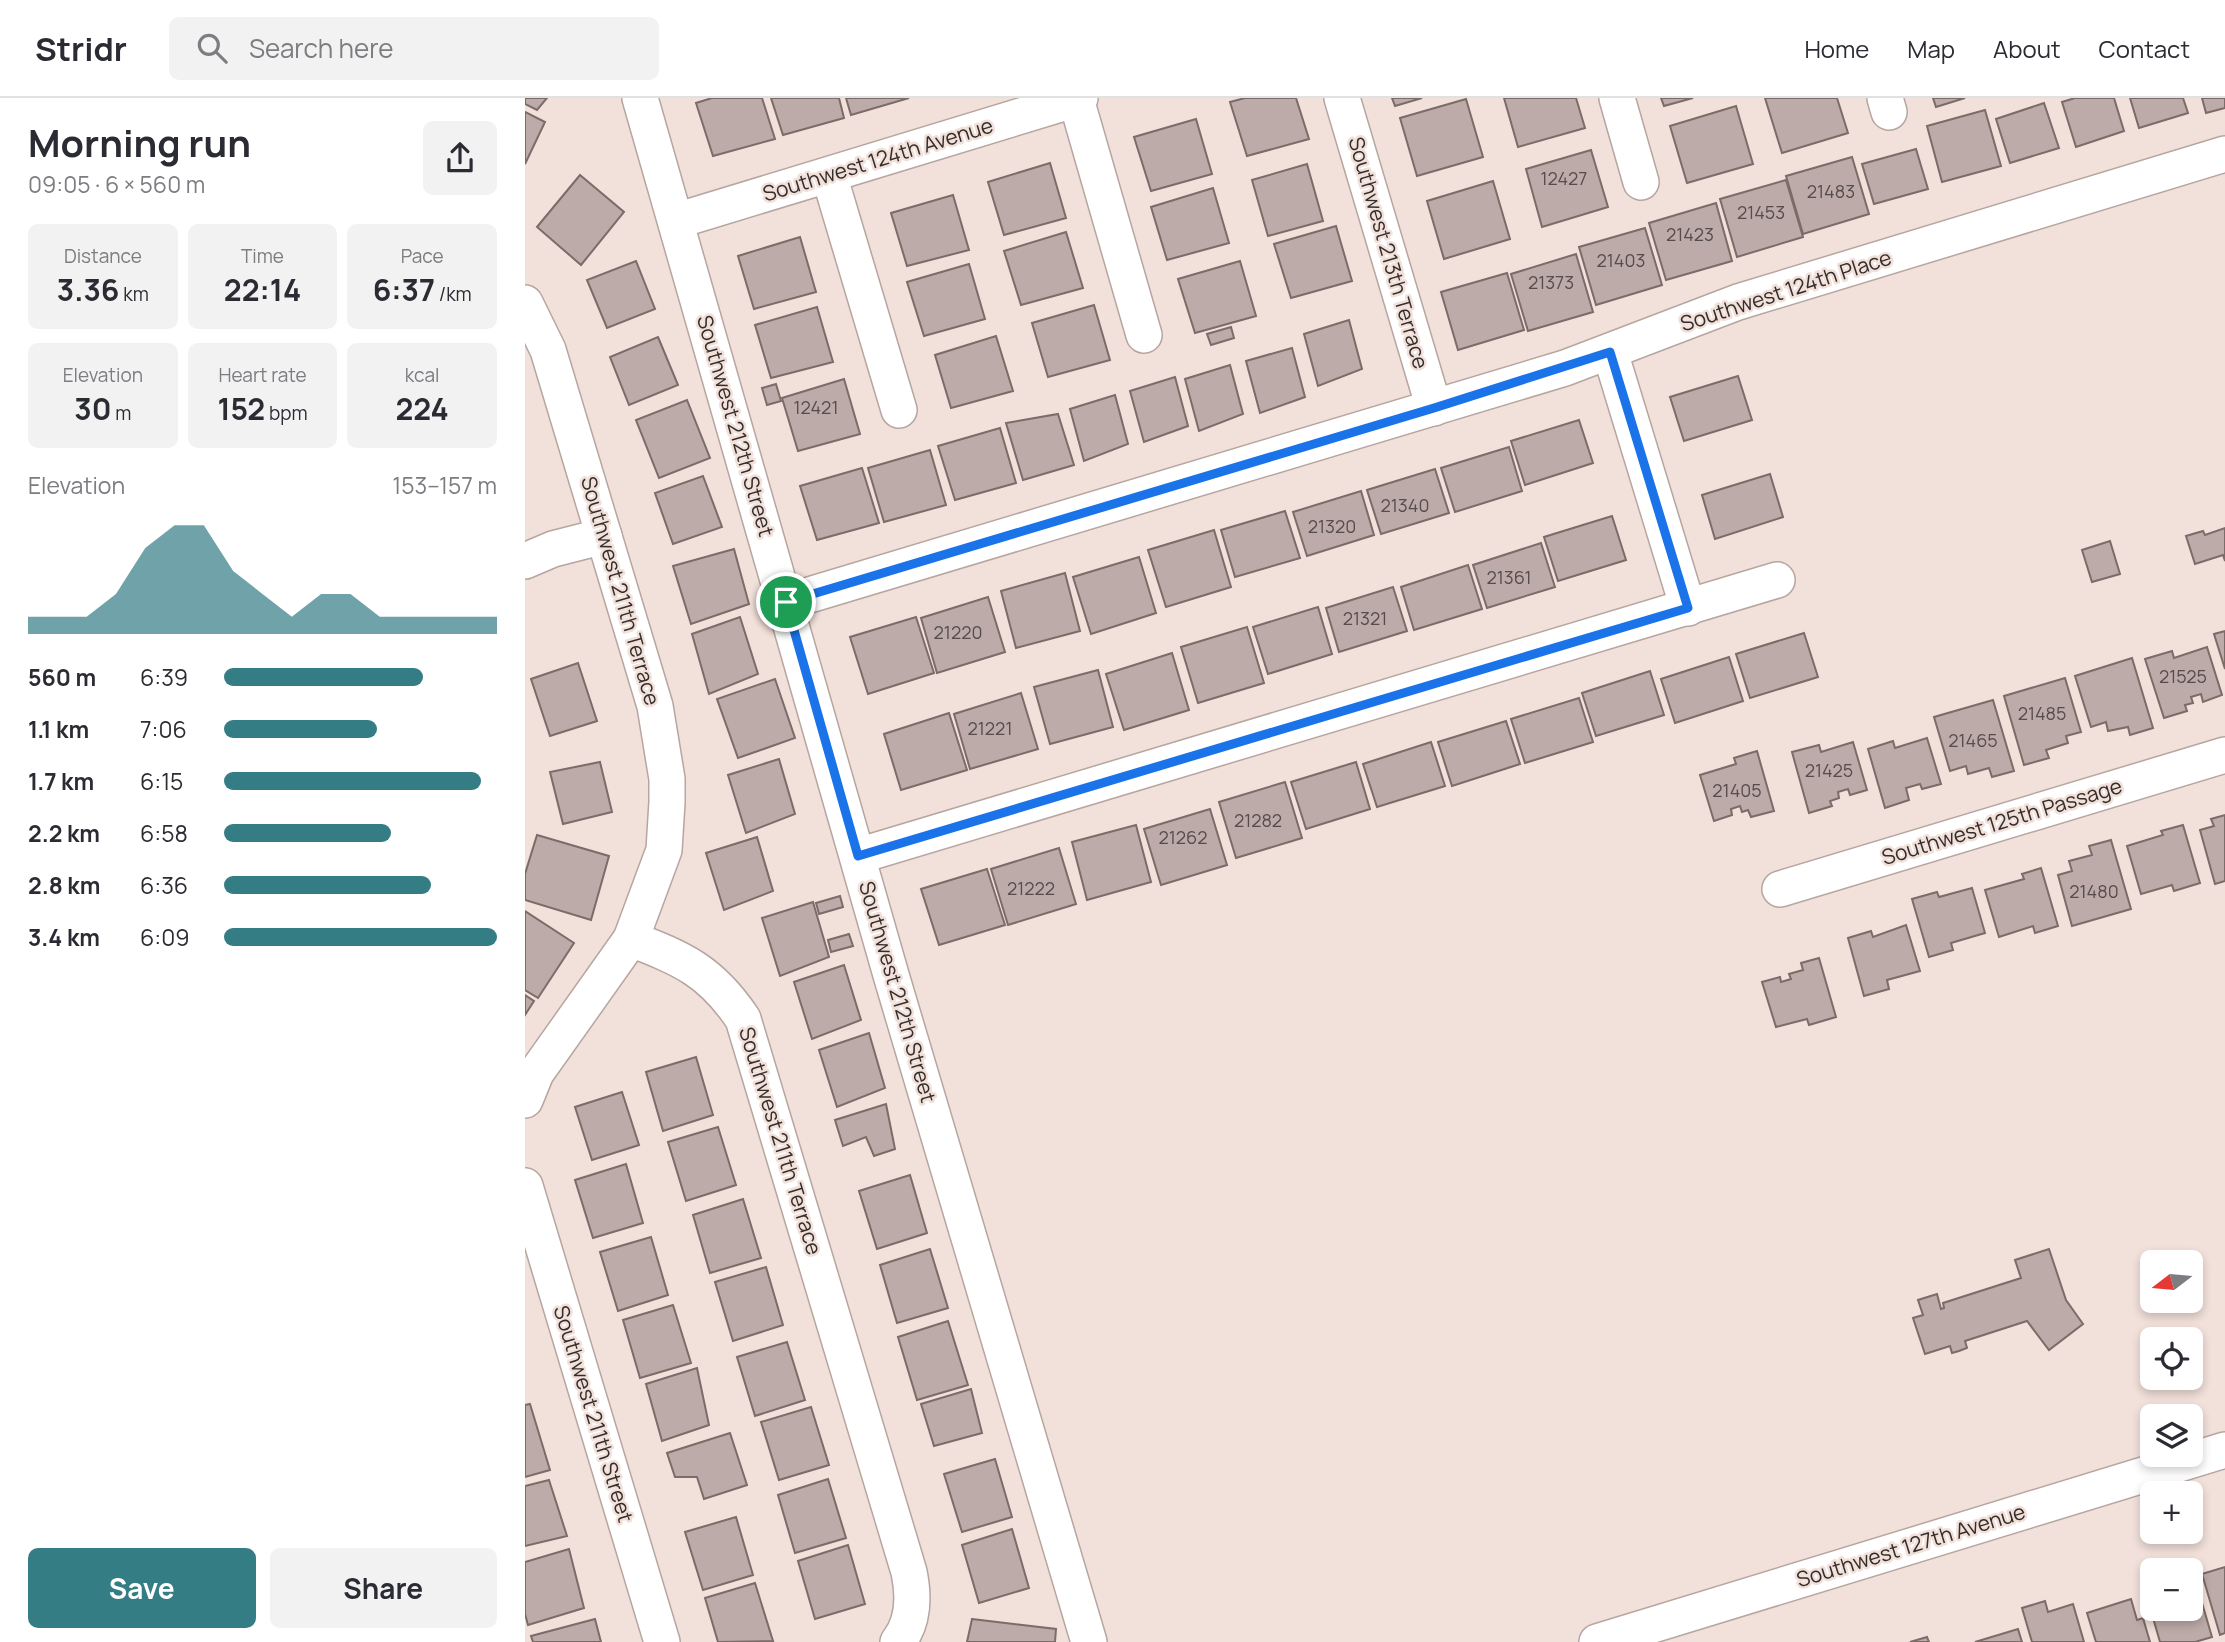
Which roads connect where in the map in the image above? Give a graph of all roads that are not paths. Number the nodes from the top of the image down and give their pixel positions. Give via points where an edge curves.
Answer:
1 (640, 98) edge
2 (1342, 98) edge
3 (1617, 98) edge
4 (1078, 99) edge
5 (2225, 154) edge
6 (829, 175) junction
7 (1641, 182) dead end
8 (676, 221) junction
9 (525, 303) edge
10 (1144, 335) dead end
11 (1610, 352) junction
12 (1434, 408) junction
13 (899, 410) dead end
14 (604, 536) junction
15 (525, 561) edge
16 (1777, 580) dead end
17 (786, 602) junction
18 (1688, 608) junction
19 (2225, 755) edge
20 (858, 856) junction
21 (1780, 889) dead end
22 (631, 939) junction
23 (525, 1100) edge
24 (525, 1186) edge
25 (2225, 1450) edge
26 (901, 1639) edge
27 (662, 1642) edge
28 (1089, 1642) edge
29 (1597, 1642) edge

1 - 8 street, Southwest 212th Street
2 - 12 street, Southwest 213th Terrace
3 - 7 street
4 - 6 street, Southwest 124th Avenue
4 - 10 street
5 - 11 street, Southwest 124th Place via 1738,302
6 - 8 street, Southwest 124th Avenue
6 - 13 street
8 - 17 street, Southwest 212th Street
9 - 14 street, Southwest 211th Terrace via 548,350
11 - 12 street, Southwest 124th Place
11 - 18 street
12 - 17 street, Southwest 124th Place
14 - 15 street
14 - 22 street, Southwest 211th Terrace via 655,706 667,779 664,850
16 - 18 street
17 - 20 street, Southwest 212th Street
18 - 20 street
19 - 21 street, Southwest 125th Passage
20 - 28 street, Southwest 212th Street
22 - 23 street via 536,1073
22 - 26 street, Southwest 211th Terrace via 692,964 726,993 743,1019 909,1572 912,1604
24 - 27 street, Southwest 211th Street
25 - 29 street, Southwest 127th Avenue

